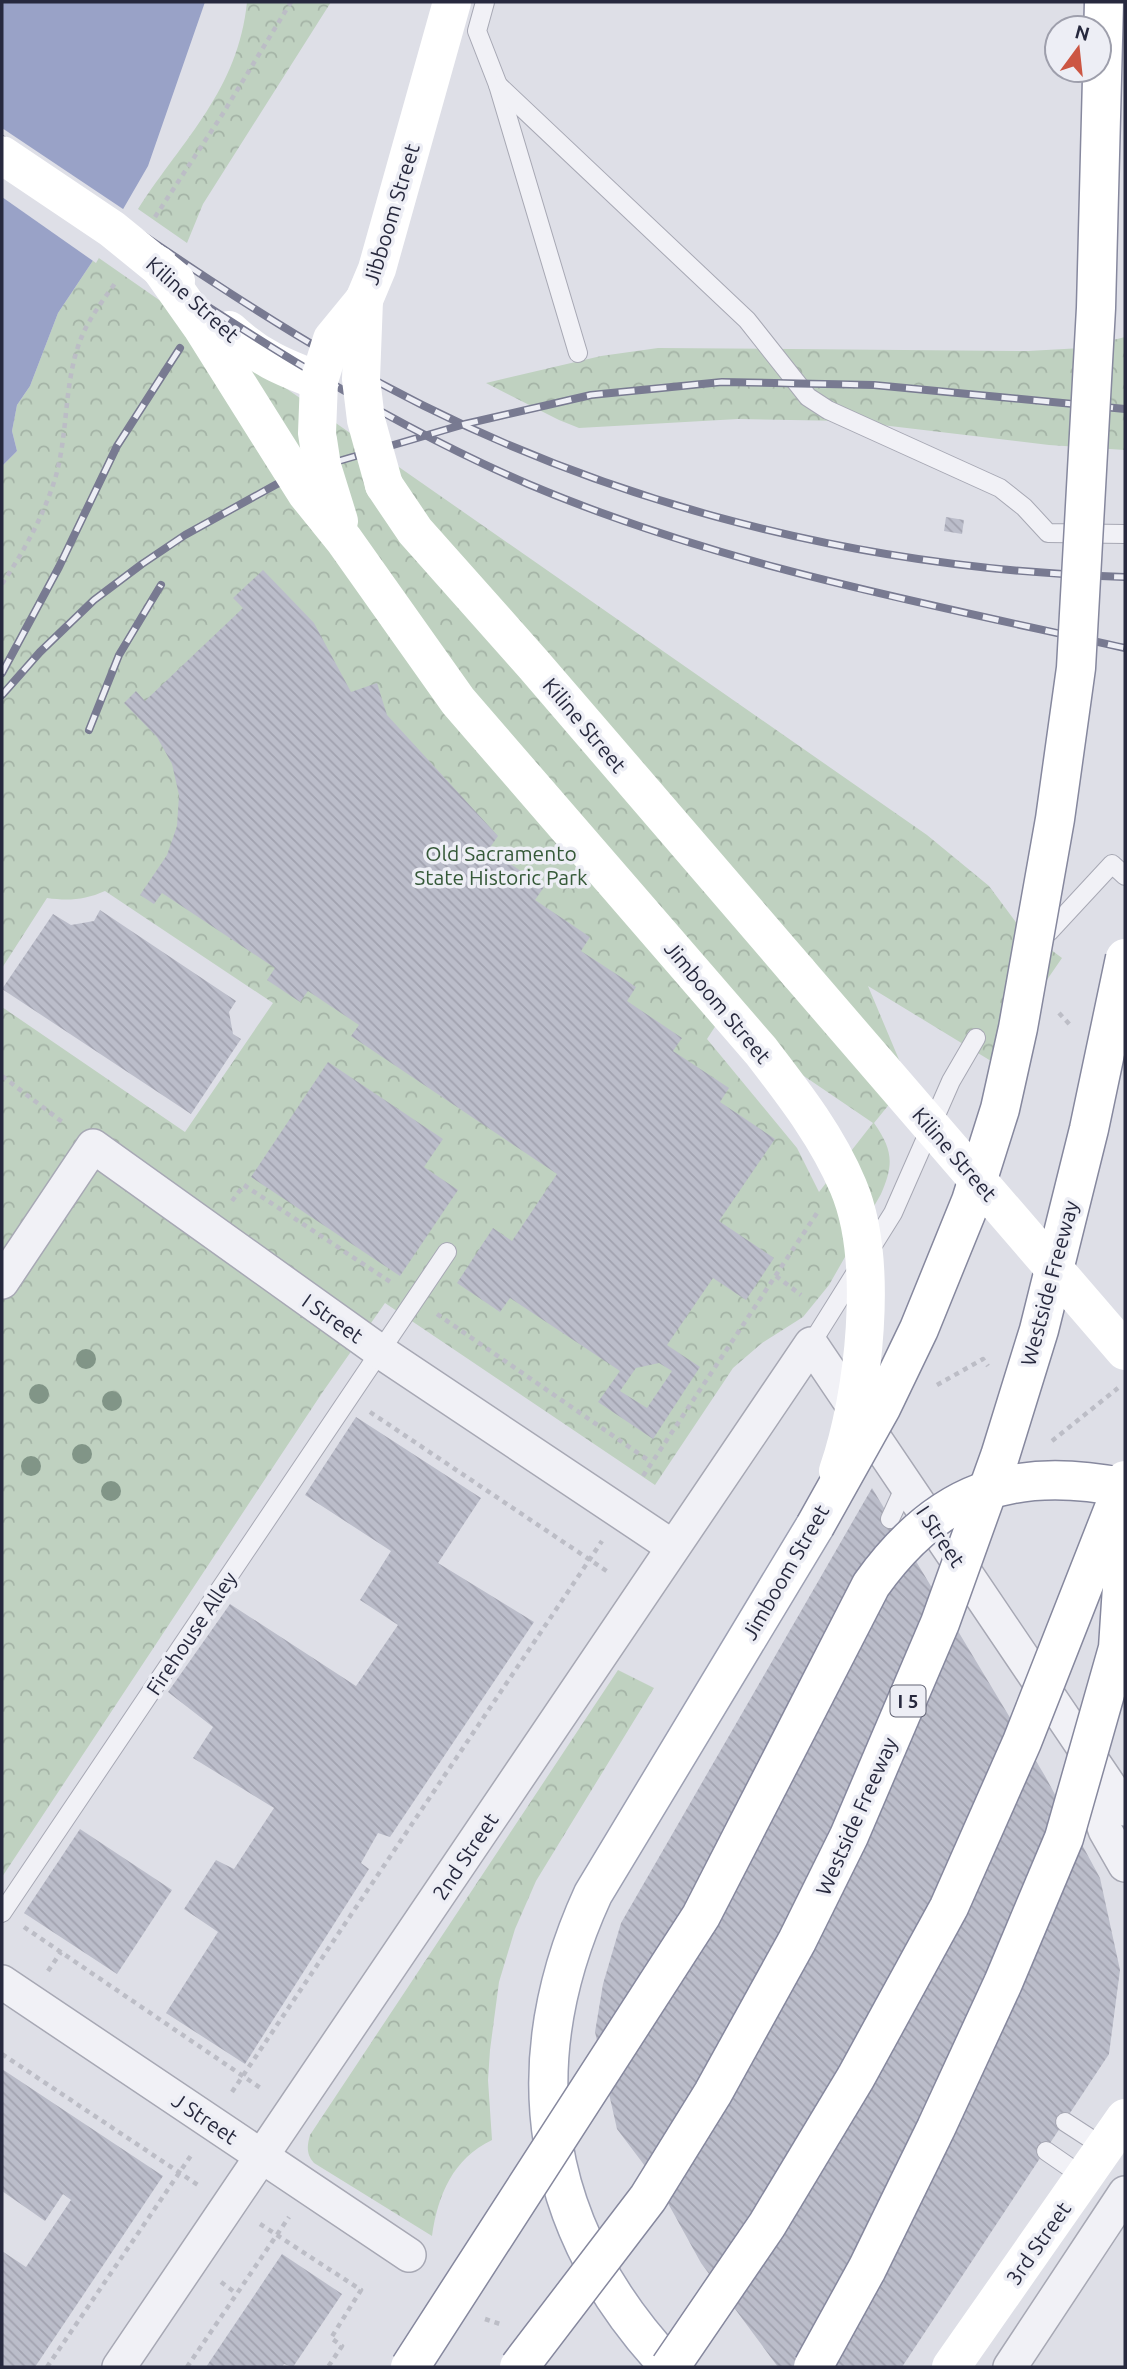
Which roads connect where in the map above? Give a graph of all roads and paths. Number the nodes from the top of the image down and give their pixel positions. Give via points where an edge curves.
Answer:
1 (291, 2) edge
2 (452, 2) edge
3 (485, 2) edge
4 (1104, 2) edge
5 (498, 85) junction
6 (222, 115) dead end
7 (2, 156) edge
8 (158, 265) junction
9 (364, 299) junction
10 (82, 337) dead end
11 (578, 353) dead end
12 (319, 381) junction
13 (384, 485) junction
14 (1125, 534) edge
15 (345, 540) junction
16 (2, 584) edge
17 (1125, 876) edge
18 (1049, 932) dead end
19 (1125, 958) edge
20 (976, 1038) dead end
21 (2, 1076) edge
22 (93, 1146) junction
23 (244, 1185) dead end
24 (822, 1207) dead end
25 (447, 1252) dead end
26 (776, 1276) junction
27 (2, 1282) edge
28 (396, 1286) dead end
29 (801, 1295) dead end
30 (433, 1311) dead end
31 (811, 1344) junction
32 (1125, 1351) edge
33 (381, 1352) junction
34 (363, 1408) dead end
35 (652, 1462) junction
36 (643, 1476) dead end
37 (1125, 1480) edge
38 (1125, 1488) edge
39 (904, 1501) junction
40 (815, 1526) junction
41 (901, 1537) dead end
42 (603, 1539) dead end
43 (1125, 1541) edge
44 (674, 1547) junction
45 (590, 1560) junction
46 (608, 1572) dead end
47 (1071, 1729) junction
48 (1125, 1809) edge
49 (1125, 1865) edge
50 (9, 1918) edge
51 (61, 1952) junction
52 (49, 1971) dead end
53 (2, 1982) edge
54 (2, 2054) edge
55 (244, 2076) junction
56 (262, 2089) dead end
57 (232, 2092) dead end
58 (1065, 2122) dead end
59 (1105, 2148) edge
60 (1046, 2151) dead end
61 (192, 2154) dead end
62 (262, 2157) junction
63 (179, 2173) junction
64 (198, 2185) dead end
65 (1125, 2193) edge
66 (289, 2217) dead end
67 (260, 2224) dead end
68 (277, 2235) junction
69 (409, 2255) dead end
70 (221, 2283) dead end
71 (237, 2294) junction
72 (47, 2367) edge
73 (119, 2367) edge
74 (187, 2367) edge
75 (328, 2367) edge
76 (410, 2367) edge
77 (519, 2367) edge
78 (670, 2367) edge
79 (813, 2367) edge
80 (951, 2367) edge
81 (1010, 2367) edge

1 - 6 path
2 - 9 main road, Jibboom Street via 377,269
3 - 5 lane via 477,31
4 - 40 main road, bridge via 1096,308 1076,668 1018,1027 1000,1109 971,1200 919,1329
5 - 11 lane
5 - 14 lane via 747,320 808,397 1000,488 1048,533
7 - 8 main road, Kiline Street, bridge
8 - 12 main road, Kiline Street, bridge via 246,346 276,365
8 - 15 main road, bridge via 306,493
9 - 12 main road, Jibboom Street, bridge via 332,339
9 - 13 main road, bridge via 361,379 366,420
10 - 16 path via 70,381 56,476 25,550
12 - 13 main road, Kiline Street, bridge
12 - 15 main road, Jibboom Street, bridge via 317,433 322,466
13 - 32 main road, Kiline Street, bridge via 415,531
15 - 40 main road, Jimboom Street, bridge via 458,701 761,1051 831,1148 850,1189 859,1224 866,1314 844,1454
17 - 18 lane via 1112,864
19 - 77 main road, Westside Freeway / I 5, bridge via 1039,1330 940,1623 896,1728 797,1941 713,2093 648,2199
20 - 31 lane via 951,1081 894,1213
21 - 22 path
22 - 27 street
22 - 33 street, I Street
23 - 28 path
24 - 26 path
25 - 33 lane, Firehouse Alley
26 - 29 path
26 - 35 path
30 - 35 path
31 - 39 street, I Street
31 - 44 street, 2nd Street
33 - 44 street, I Street
33 - 50 lane, Firehouse Alley
34 - 45 path
35 - 36 path
37 - 78 main road, bridge via 1022,1742 949,1907 856,2077 767,2225
38 - 76 main road, bridge via 1052,1479 975,1494 940,1512 891,1557 871,1585 701,1916
39 - 41 lane
39 - 47 street, I Street
40 - 78 main road, Jimboom Street via 593,1895 574,1936 554,2011 548,2085 564,2194 608,2287 644,2340
42 - 45 path
43 - 79 main road, bridge via 1118,1648 1064,1838 936,2128
44 - 62 street, 2nd Street
45 - 46 path
45 - 55 path
47 - 48 street, I Street
47 - 49 street, I Street via 1105,1830
50 - 51 path
51 - 52 path
51 - 55 path
53 - 62 street, J Street
54 - 63 path
55 - 56 path
55 - 57 path
58 - 59 lane
59 - 60 lane
59 - 80 main road, 3rd Street
61 - 63 path
62 - 69 street, J Street
62 - 73 street, 2nd Street
63 - 64 path
63 - 72 path
65 - 81 street, 3rd Street
66 - 68 path
67 - 68 path
68 - 71 path
68 - 75 path via 361,2290 331,2338 342,2346
70 - 71 path
71 - 74 path

